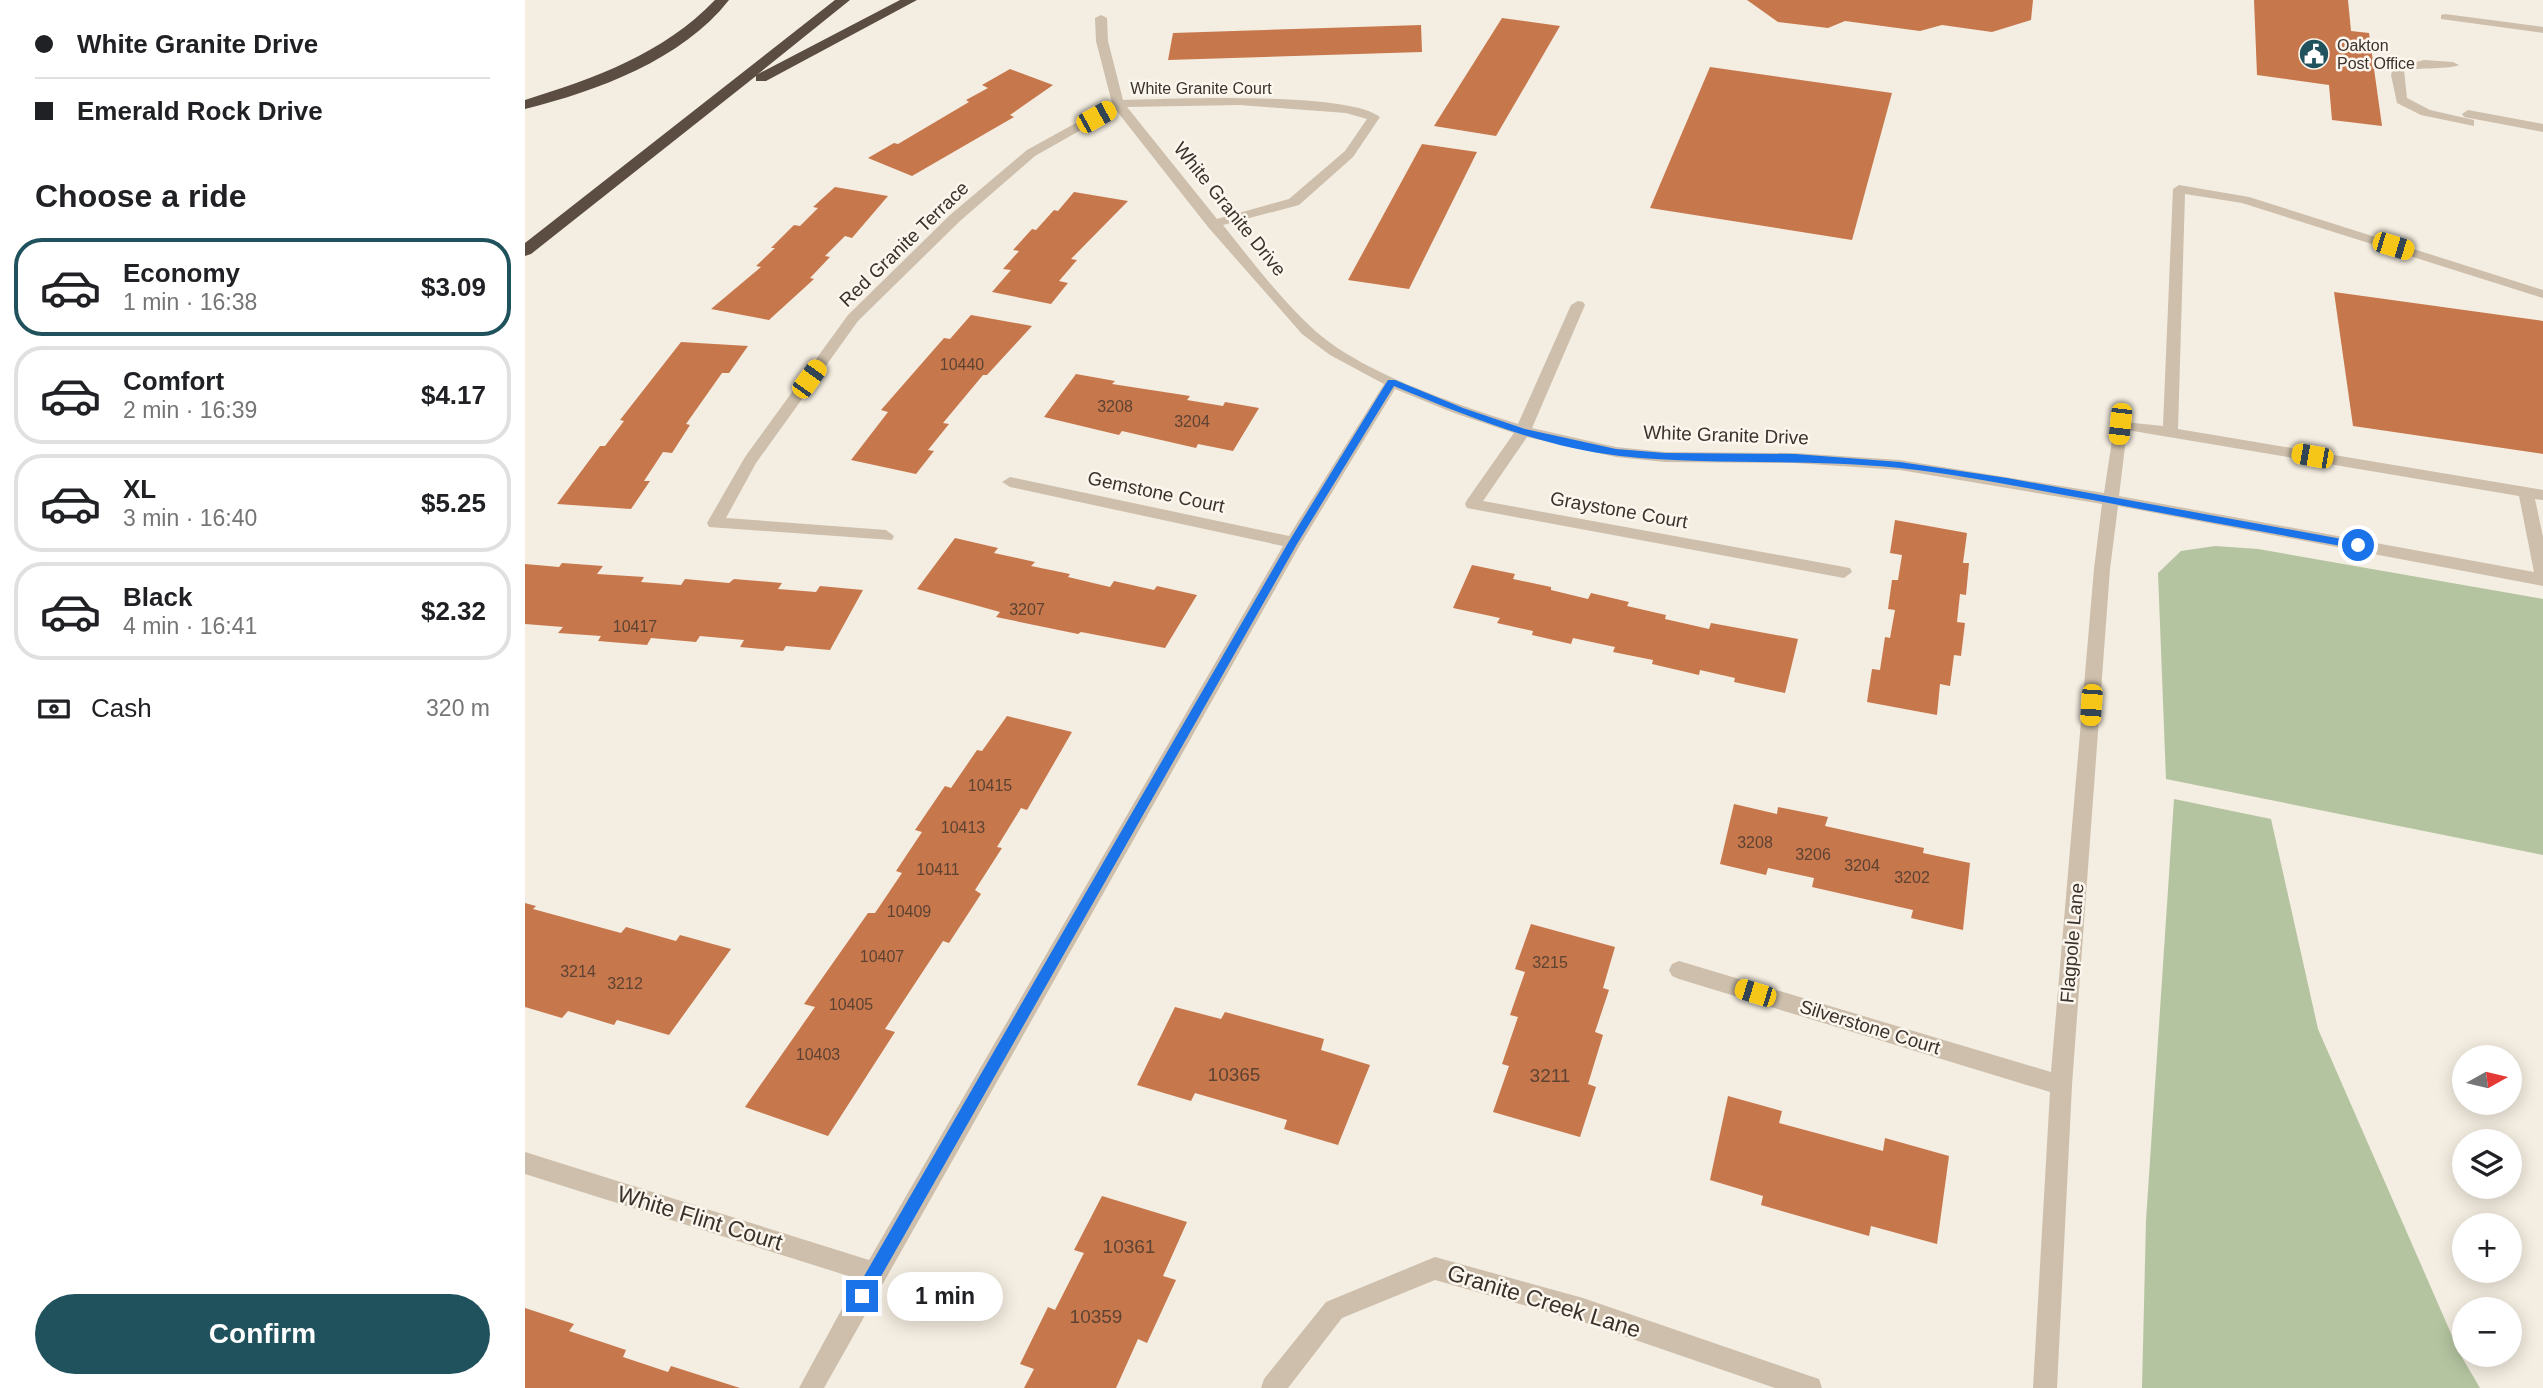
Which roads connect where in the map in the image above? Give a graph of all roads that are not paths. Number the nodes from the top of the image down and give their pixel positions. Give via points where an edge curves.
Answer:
1 (722, 0) edge
2 (843, 0) edge
3 (911, 0) edge
4 (2445, 17) dead end
5 (1101, 18) dead end
6 (2543, 30) edge
7 (2453, 65) dead end
8 (1118, 104) junction
9 (525, 105) edge
10 (2493, 118) junction
11 (689, 120) junction
12 (2543, 122) edge
13 (2543, 128) edge
14 (1213, 224) junction
15 (525, 251) edge
16 (2543, 294) edge
17 (1578, 304) dead end
18 (1392, 382) junction
19 (1523, 431) junction
20 (2170, 433) junction
21 (1010, 482) dead end
22 (2526, 492) junction
23 (2543, 495) edge
24 (2112, 500) junction
25 (886, 536) dead end
26 (1293, 543) junction
27 (1844, 572) dead end
28 (2543, 578) edge
29 (1679, 970) dead end
30 (2061, 1085) junction
31 (525, 1163) edge
32 (874, 1273) junction
33 (811, 1388) edge
34 (1273, 1388) edge
35 (1810, 1388) edge
36 (2045, 1388) edge

1 - 9 highway via 684,34 642,60
2 - 11 highway
3 - 11 highway via 812,49
4 - 6 street
5 - 8 street, White Granite Drive
7 - 10 street via 2424,63 2399,68 2401,100 2427,115
8 - 14 street, White Granite Drive
8 - 14 street, White Granite Court via 1240,101 1347,109 1374,117 1349,154 1294,202
8 - 25 street, Red Granite Terrace via 1031,153 955,218 853,318 750,461 715,523
10 - 12 street
10 - 13 street
11 - 15 highway
14 - 18 street, White Granite Drive via 1307,331 1335,352
16 - 20 street via 2244,200 2179,189
17 - 19 street
18 - 19 street, White Granite Drive
18 - 26 street
19 - 24 street, White Granite Drive via 1579,446 1665,457 1900,465
19 - 27 street, Graystone Court via 1473,504
20 - 22 street
20 - 24 street, Flagpole Lane via 2120,424
21 - 26 street, Gemstone Court
22 - 23 street
22 - 28 street
24 - 28 street, White Granite Drive
24 - 30 street, Flagpole Lane via 2102,569
26 - 32 street
29 - 30 street, Silverstone Court
30 - 36 street, Flagpole Lane
31 - 32 street, White Flint Court
32 - 33 street
34 - 35 street, Granite Creek Lane via 1334,1310 1435,1268 1583,1310

